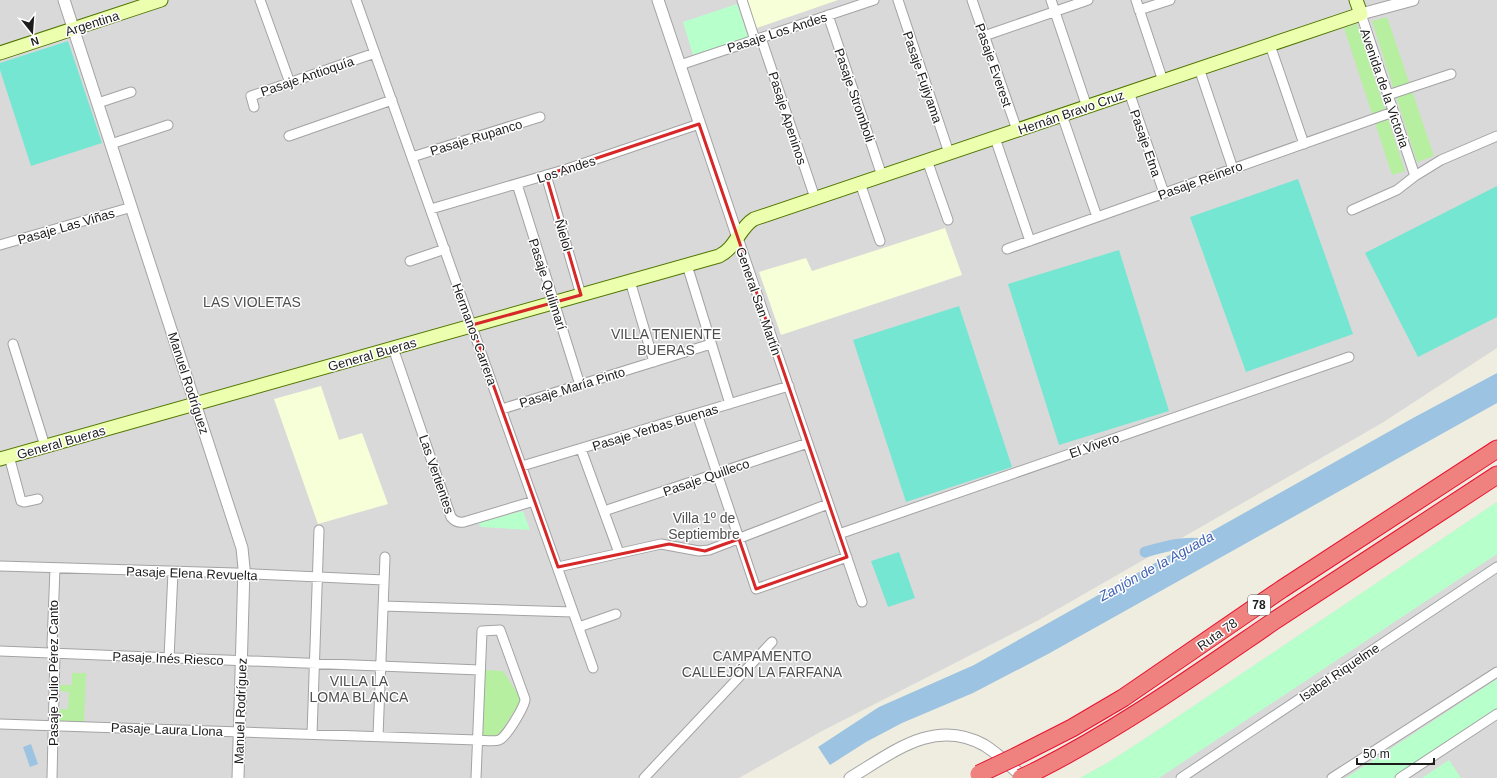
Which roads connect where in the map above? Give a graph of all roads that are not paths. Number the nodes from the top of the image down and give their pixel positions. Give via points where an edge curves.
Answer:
1 (64, 0) edge
2 (161, 0) edge
3 (260, 0) edge
4 (356, 0) edge
5 (658, 0) edge
6 (742, 0) edge
7 (874, 0) edge
8 (898, 0) edge
9 (972, 0) edge
10 (1051, 0) edge
11 (1088, 0) edge
12 (1136, 0) edge
13 (1170, 0) edge
14 (1356, 0) edge
15 (1413, 0) edge
16 (1139, 10) junction
17 (1054, 12) junction
18 (1361, 14) junction
19 (828, 15) junction
20 (74, 29) junction
21 (984, 36) junction
22 (758, 39) junction
23 (1270, 45) junction
24 (0, 53) edge
25 (375, 53) junction
26 (680, 65) junction
27 (1199, 68) junction
28 (1451, 74) dead end
29 (1163, 81) junction
30 (290, 83) junction
31 (131, 92) dead end
32 (1129, 92) junction
33 (1388, 95) junction
34 (392, 100) junction
35 (98, 103) junction
36 (254, 107) dead end
37 (1086, 107) junction
38 (1394, 112) junction
39 (1062, 115) junction
40 (540, 117) dead end
41 (700, 124) junction
42 (168, 125) dead end
43 (1016, 130) junction
44 (289, 136) dead end
45 (1497, 136) edge
46 (995, 138) junction
47 (115, 143) junction
48 (1304, 144) junction
49 (949, 153) junction
50 (412, 157) junction
51 (927, 160) junction
52 (1233, 169) junction
53 (546, 175) junction
54 (882, 176) junction
55 (1415, 176) junction
56 (860, 183) junction
57 (517, 184) junction
58 (1164, 193) junction
59 (815, 198) junction
60 (132, 207) junction
61 (431, 209) junction
62 (1352, 210) dead end
63 (1096, 217) junction
64 (948, 220) dead end
65 (738, 238) junction
66 (880, 241) dead end
67 (1030, 241) junction
68 (0, 245) edge
69 (445, 249) junction
70 (1007, 249) dead end
71 (410, 261) dead end
72 (686, 265) junction
73 (630, 281) junction
74 (581, 295) junction
75 (554, 302) junction
76 (472, 325) junction
77 (13, 344) dead end
78 (711, 344) junction
79 (394, 348) junction
80 (1349, 357) dead end
81 (654, 362) junction
82 (580, 384) junction
83 (789, 386) junction
84 (196, 404) junction
85 (730, 404) junction
86 (502, 409) junction
87 (697, 414) junction
88 (808, 443) junction
89 (45, 446) junction
90 (581, 449) junction
91 (1497, 449) edge
92 (4, 458) edge
93 (522, 466) junction
94 (717, 473) junction
95 (1497, 474) edge
96 (38, 499) dead end
97 (534, 501) junction
98 (828, 504) junction
99 (604, 511) junction
100 (319, 530) dead end
101 (839, 534) junction
102 (739, 539) junction
103 (619, 553) junction
104 (385, 557) dead end
105 (847, 557) junction
106 (0, 566) edge
107 (558, 567) junction
108 (1497, 567) edge
109 (55, 568) junction
110 (173, 572) junction
111 (244, 574) junction
112 (318, 577) junction
113 (384, 580) junction
114 (862, 602) dead end
115 (383, 606) junction
116 (574, 612) junction
117 (616, 614) dead end
118 (579, 627) junction
119 (772, 642) dead end
120 (0, 651) edge
121 (55, 653) junction
122 (169, 658) junction
123 (242, 661) junction
124 (314, 663) junction
125 (381, 665) junction
126 (593, 668) dead end
127 (480, 670) junction
128 (1497, 672) edge
129 (1497, 714) edge
130 (0, 724) edge
131 (54, 726) junction
132 (240, 732) junction
133 (312, 734) junction
134 (378, 736) junction
135 (477, 740) junction
136 (974, 776) edge
137 (1027, 776) edge
138 (52, 778) edge
139 (238, 778) edge
140 (476, 778) edge
141 (644, 778) edge
142 (850, 778) edge
143 (1181, 778) edge
144 (1332, 778) edge
145 (1400, 778) edge

1 - 20 street, Manuel Rodríguez
2 - 20 main road, Argentina
3 - 30 street
4 - 25 street, Hermanos Carrera
5 - 26 street, General San Martín
6 - 22 street, Pasaje Apeninos
7 - 19 street, Pasaje Los Andes
8 - 49 street, Pasaje Fujiyama
9 - 21 street, Pasaje Everest
10 - 17 street
11 - 17 street
12 - 16 street
13 - 16 street
14 - 18 main road, Avenida de la Victoria
15 - 18 street, Hernán Bravo Cruz
16 - 29 street
17 - 21 street
17 - 37 street
18 - 23 main road, Hernán Bravo Cruz
18 - 33 street, Avenida de la Victoria
19 - 22 street, Pasaje Los Andes
19 - 54 street, Pasaje Stromboli
20 - 24 main road, Argentina
20 - 35 street, Manuel Rodríguez
21 - 43 street, Pasaje Everest
22 - 26 street, Pasaje Los Andes
22 - 59 street, Pasaje Apeninos
23 - 27 main road, Hernán Bravo Cruz
23 - 48 street
25 - 30 street, Pasaje Antioquía
25 - 34 street, Hermanos Carrera
26 - 41 street, General San Martín
27 - 29 main road, Hernán Bravo Cruz
27 - 52 street
28 - 33 street
29 - 32 main road, Hernán Bravo Cruz
30 - 36 street, Pasaje Antioquía via 251,96
31 - 35 street
32 - 37 main road, Hernán Bravo Cruz
32 - 58 street, Pasaje Etna
33 - 38 street, Avenida de la Victoria
34 - 44 street
34 - 50 street, Hermanos Carrera
35 - 47 street, Manuel Rodríguez
37 - 39 main road, Hernán Bravo Cruz
38 - 48 street, Pasaje Reinero
38 - 55 street, Avenida de la Victoria
39 - 43 main road, Hernán Bravo Cruz
39 - 63 street
40 - 50 street, Pasaje Rupanco
41 - 53 street, Los Andes
41 - 65 street, General San Martín
42 - 47 street
43 - 46 main road, Hernán Bravo Cruz
45 - 55 street via 1441,160
46 - 49 main road, Hernán Bravo Cruz
46 - 67 street
47 - 60 street, Manuel Rodríguez
48 - 52 street, Pasaje Reinero
49 - 51 main road, Hernán Bravo Cruz
50 - 61 street, Hermanos Carrera
51 - 54 main road, Hernán Bravo Cruz
51 - 64 street
52 - 58 street, Pasaje Reinero
53 - 57 street, Los Andes
53 - 74 street, Ñielol
54 - 56 main road, Hernán Bravo Cruz
55 - 62 street via 1397,190
56 - 59 main road, Hernán Bravo Cruz
56 - 66 street
57 - 61 street, Los Andes
57 - 75 street, Pasaje Quilimarí
58 - 63 street, Pasaje Reinero
59 - 65 main road, Hernán Bravo Cruz via 754,219
60 - 68 street, Pasaje Las Viñas
60 - 84 street, Manuel Rodríguez
61 - 69 street, Hermanos Carrera
63 - 67 street, Pasaje Reinero
65 - 72 main road, General Bueras via 724,254
65 - 83 street, General San Martín
67 - 70 street, Pasaje Reinero
69 - 71 street
69 - 76 street, Hermanos Carrera
72 - 73 main road, General Bueras
72 - 78 street
73 - 74 main road, General Bueras
73 - 81 street
74 - 75 main road, General Bueras
75 - 76 main road, General Bueras
75 - 82 street, Pasaje Quilimarí
76 - 79 main road, General Bueras
76 - 86 street, Hermanos Carrera
77 - 89 street
78 - 81 street, Pasaje María Pinto
78 - 85 street
79 - 84 main road, General Bueras
79 - 97 street, Las Vertientes via 451,517 460,523
80 - 101 street, El Vivero
81 - 82 street, Pasaje María Pinto
82 - 86 street, Pasaje María Pinto
83 - 85 street, Pasaje Yerbas Buenas
83 - 88 street, General San Martín
84 - 89 main road, General Bueras
84 - 111 street, Manuel Rodríguez via 242,548
85 - 87 street, Pasaje Yerbas Buenas
86 - 93 street, Hermanos Carrera
87 - 90 street, Pasaje Yerbas Buenas
87 - 94 street
88 - 94 street, Pasaje Quilleco
88 - 98 street, General San Martín
89 - 92 main road, General Bueras
90 - 93 street, Pasaje Yerbas Buenas
90 - 99 street
91 - 136 highway, Ruta 78 / 78, bridge via 1282,589 1123,698 1072,728
92 - 96 street via 21,501
93 - 97 street, Hermanos Carrera
94 - 99 street, Pasaje Quilleco
94 - 102 street
95 - 137 highway, Ruta 78 / 78 via 1314,594 1166,696 1083,747
97 - 107 street, Hermanos Carrera
98 - 101 street, General San Martín
98 - 102 street
99 - 103 street
100 - 112 street
101 - 105 street, General San Martín
102 - 103 street via 705,551 661,544
102 - 105 street via 756,589
103 - 107 street
104 - 113 street
105 - 114 street, General San Martín
106 - 109 street, Pasaje Elena Revuelta
107 - 116 street, Hermanos Carrera
108 - 143 street, Isabel Riquelme
109 - 110 street, Pasaje Elena Revuelta
109 - 121 street, Pasaje Julio Pérez Canto via 52,645
110 - 111 street, Pasaje Elena Revuelta
110 - 122 street
111 - 112 street, Pasaje Elena Revuelta
111 - 123 street, Manuel Rodríguez
112 - 113 street, Pasaje Elena Revuelta
112 - 124 street
113 - 115 street
115 - 116 street
115 - 125 street
116 - 118 street, Hermanos Carrera
117 - 118 street
118 - 126 street, Hermanos Carrera
119 - 141 street
120 - 121 street, Pasaje Inés Riesco
121 - 122 street, Pasaje Inés Riesco
121 - 131 street, Pasaje Julio Pérez Canto
122 - 123 street, Pasaje Inés Riesco
123 - 124 street, Pasaje Inés Riesco
123 - 132 street, Manuel Rodríguez
124 - 125 street, Pasaje Inés Riesco
124 - 133 street
125 - 127 street, Pasaje Inés Riesco
125 - 134 street
127 - 135 street
127 - 135 street, Pasaje Laura Llona via 482,631 500,630 525,702 503,738 498,741
128 - 144 street
129 - 145 street
130 - 131 street, Pasaje Laura Llona
131 - 132 street, Pasaje Laura Llona
131 - 138 street, Pasaje Julio Pérez Canto
132 - 133 street, Pasaje Laura Llona
132 - 139 street, Manuel Rodríguez
133 - 134 street, Pasaje Laura Llona
134 - 135 street, Pasaje Laura Llona
135 - 140 street
137 - 142 street via 986,746 948,734 928,736 910,743

